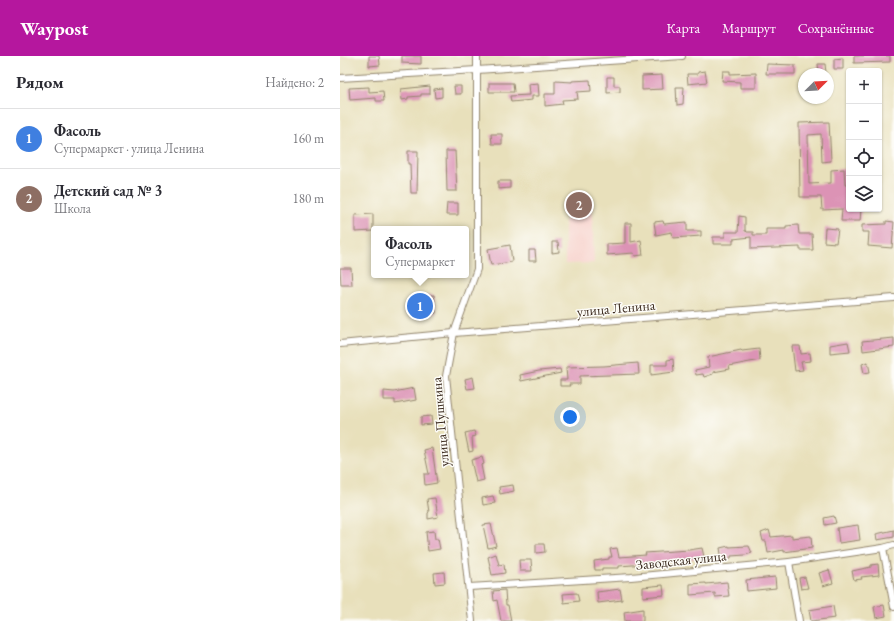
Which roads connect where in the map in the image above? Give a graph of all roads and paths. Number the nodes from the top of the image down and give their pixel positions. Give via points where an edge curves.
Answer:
1 (477, 56) edge
2 (682, 56) edge
3 (477, 70) junction
4 (340, 78) edge
5 (894, 298) edge
6 (454, 333) junction
7 (340, 344) edge
8 (894, 545) edge
9 (882, 548) junction
10 (789, 562) junction
11 (469, 587) junction
12 (894, 607) edge
13 (472, 621) edge
14 (799, 621) edge

1 - 3 street, улица Пушкина
2 - 3 street
3 - 4 street
3 - 6 street, улица Пушкина via 477,269
5 - 6 street, улица Ленина
6 - 7 street, улица Ленина
6 - 11 street, улица Пушкина via 446,376
8 - 9 street, Заводская улица
9 - 10 street, Заводская улица
9 - 12 street
10 - 11 street, Заводская улица via 631,577
10 - 14 street
11 - 13 street, улица Пушкина

